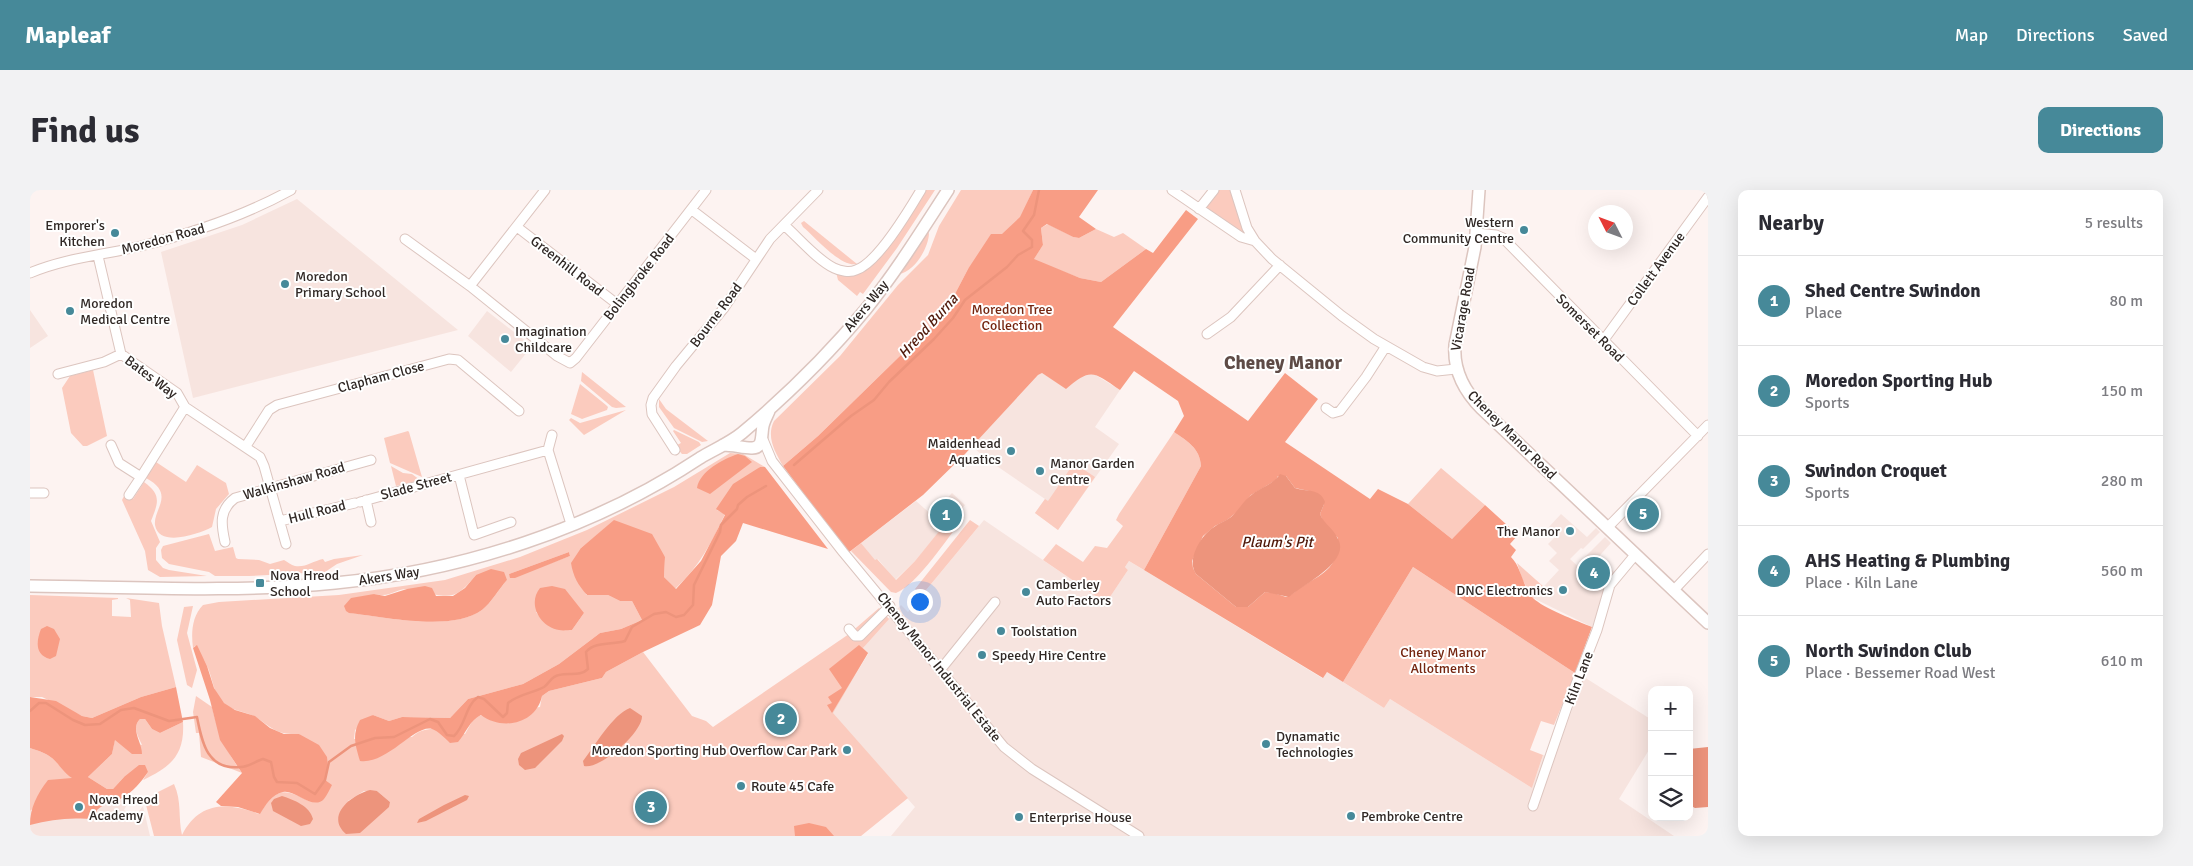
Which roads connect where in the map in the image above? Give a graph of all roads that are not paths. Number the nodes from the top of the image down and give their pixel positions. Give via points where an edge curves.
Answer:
1 (291, 190) edge
2 (545, 190) edge
3 (706, 190) edge
4 (818, 190) edge
5 (922, 190) edge
6 (948, 190) edge
7 (1172, 190) edge
8 (1214, 190) edge
9 (1235, 190) edge
10 (1479, 190) edge
11 (1708, 197) edge
12 (1199, 209) junction
13 (692, 210) junction
14 (784, 224) junction
15 (517, 227) junction
16 (1476, 233) junction
17 (405, 239) dead end
18 (1255, 241) junction
19 (98, 256) junction
20 (756, 259) junction
21 (1280, 265) junction
22 (30, 273) edge
23 (470, 286) junction
24 (617, 304) junction
25 (1208, 334) dead end
26 (1603, 341) junction
27 (1386, 346) junction
28 (121, 354) junction
29 (1456, 369) junction
30 (58, 374) dead end
31 (185, 407) junction
32 (1326, 408) dead end
33 (770, 409) junction
34 (519, 411) dead end
35 (1708, 425) edge
36 (744, 431) junction
37 (552, 434) dead end
38 (762, 435) junction
39 (1698, 436) junction
40 (111, 445) dead end
41 (721, 445) junction
42 (246, 446) junction
43 (748, 447) junction
44 (548, 450) junction
45 (675, 450) dead end
46 (371, 460) dead end
47 (772, 461) junction
48 (459, 475) junction
49 (141, 477) junction
50 (271, 487) junction
51 (30, 493) edge
52 (44, 493) dead end
53 (129, 495) dead end
54 (360, 502) junction
55 (280, 522) junction
56 (371, 522) dead end
57 (511, 522) dead end
58 (571, 524) junction
59 (1607, 528) junction
60 (225, 542) dead end
61 (286, 544) dead end
62 (1708, 554) edge
63 (1635, 555) junction
64 (30, 586) edge
65 (1673, 591) junction
66 (995, 602) dead end
67 (890, 606) junction
68 (1708, 623) edge
69 (849, 629) dead end
70 (941, 669) junction
71 (1533, 806) dead end
72 (1139, 836) edge

1 - 19 street, Moredon Road via 213,225
2 - 15 street
3 - 13 street, Bolingbroke Road
4 - 14 street, Bourne Road
5 - 14 street via 883,246 855,271 830,266
6 - 33 main road, Akers Way via 867,307
7 - 12 street
8 - 12 street
9 - 18 street via 1247,228
10 - 16 main road, Vicarage Road
11 - 26 street, Collett Avenue
12 - 18 street via 1241,238
13 - 20 street
13 - 24 street, Bolingbroke Road
14 - 20 street, Bourne Road
15 - 23 street
15 - 24 street, Greenhill Road
16 - 26 street, Somerset Road via 1502,238
16 - 29 main road, Vicarage Road via 1454,351
17 - 23 street
18 - 21 street
19 - 22 street, Moredon Road
19 - 28 street, Bates Way
20 - 45 street, Bourne Road via 724,308 653,398 652,414
21 - 25 street via 1231,317
21 - 27 street
23 - 24 street, Bolingbroke Road via 550,351 570,363
26 - 39 street, Somerset Road
27 - 29 street via 1430,369
27 - 32 street via 1340,411 1333,413
28 - 30 street
28 - 31 street, Bates Way via 177,393
29 - 59 main road, Cheney Manor Road via 1474,400
31 - 42 street, Bates Way
31 - 49 street
33 - 36 main road, Akers Way
33 - 38 main road, Akers Way
34 - 42 street, Clapham Close via 458,360 449,358 277,405 270,410
35 - 39 street
36 - 38 main road via 753,427
36 - 41 main road, Akers Way
36 - 43 main road via 741,440
37 - 44 street
38 - 43 main road, Akers Way via 758,446
38 - 47 street, Cheney Manor Industrial Estate
39 - 59 street
40 - 49 street via 119,463
41 - 43 main road
41 - 58 main road, Akers Way via 656,485
42 - 50 street, Bates Way via 262,460
43 - 47 street, Cheney Manor Industrial Estate
44 - 48 street, Slade Street
44 - 58 street
46 - 50 street, Walkinshaw Road
47 - 67 street, Cheney Manor Industrial Estate
48 - 54 street, Slade Street
48 - 57 street, Slade Street via 474,535
49 - 53 street
50 - 55 street, Hull Road
50 - 60 street, Walkinshaw Road via 235,498 227,506 222,520
51 - 52 street
54 - 55 street, Hull Road
54 - 56 street, Slade Street
55 - 61 street, Hull Road
58 - 64 main road, Akers Way via 467,560 354,582 181,589
59 - 63 main road, Cheney Manor Road
62 - 65 street
63 - 65 main road, Cheney Manor Road
63 - 71 street, Kiln Lane via 1610,585 1597,630
65 - 68 main road, Cheney Manor Road
66 - 70 street
67 - 69 street via 860,636 855,636
67 - 70 street, Cheney Manor Industrial Estate
70 - 72 street, Cheney Manor Industrial Estate via 1017,759

